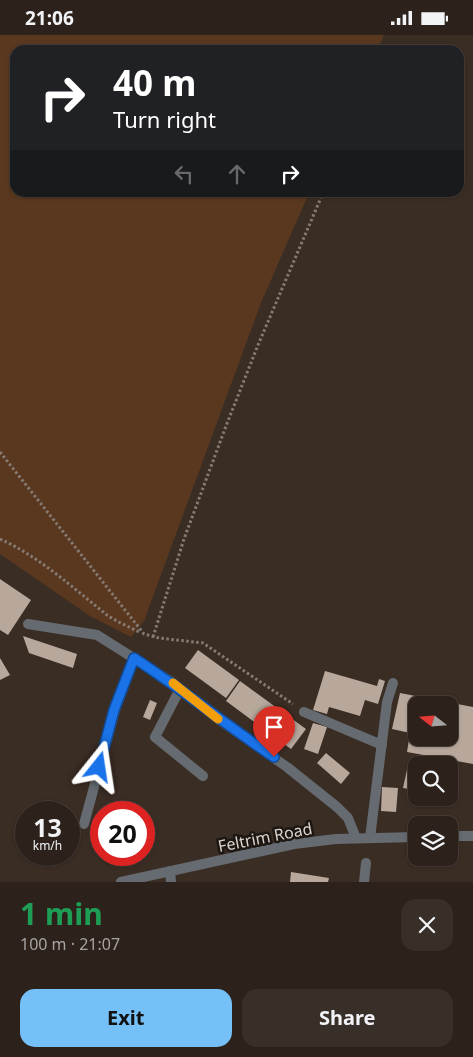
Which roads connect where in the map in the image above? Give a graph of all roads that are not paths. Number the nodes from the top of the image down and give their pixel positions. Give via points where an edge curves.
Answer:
1 (28, 624) dead end
2 (134, 658) junction
3 (393, 683) dead end
4 (180, 689) junction
5 (304, 712) road end
6 (382, 745) junction
7 (203, 776) dead end
8 (84, 824) dead end
9 (458, 836) edge
10 (473, 836) edge
11 (370, 837) junction
12 (408, 837) edge
13 (356, 838) junction
14 (366, 863) dead end
15 (170, 871) junction
16 (121, 882) edge
17 (171, 882) edge
18 (364, 882) edge

1 - 2 street via 97,635
2 - 4 street
2 - 8 street via 114,710
3 - 6 street via 387,702
4 - 7 street via 155,737
4 - 13 street via 337,807 348,818
5 - 6 street
6 - 11 street
9 - 10 street
11 - 12 street, Feltrim Road
11 - 13 street, Feltrim Road
13 - 15 street, Feltrim Road via 294,844
14 - 18 street
15 - 16 street, Feltrim Road
15 - 17 street

